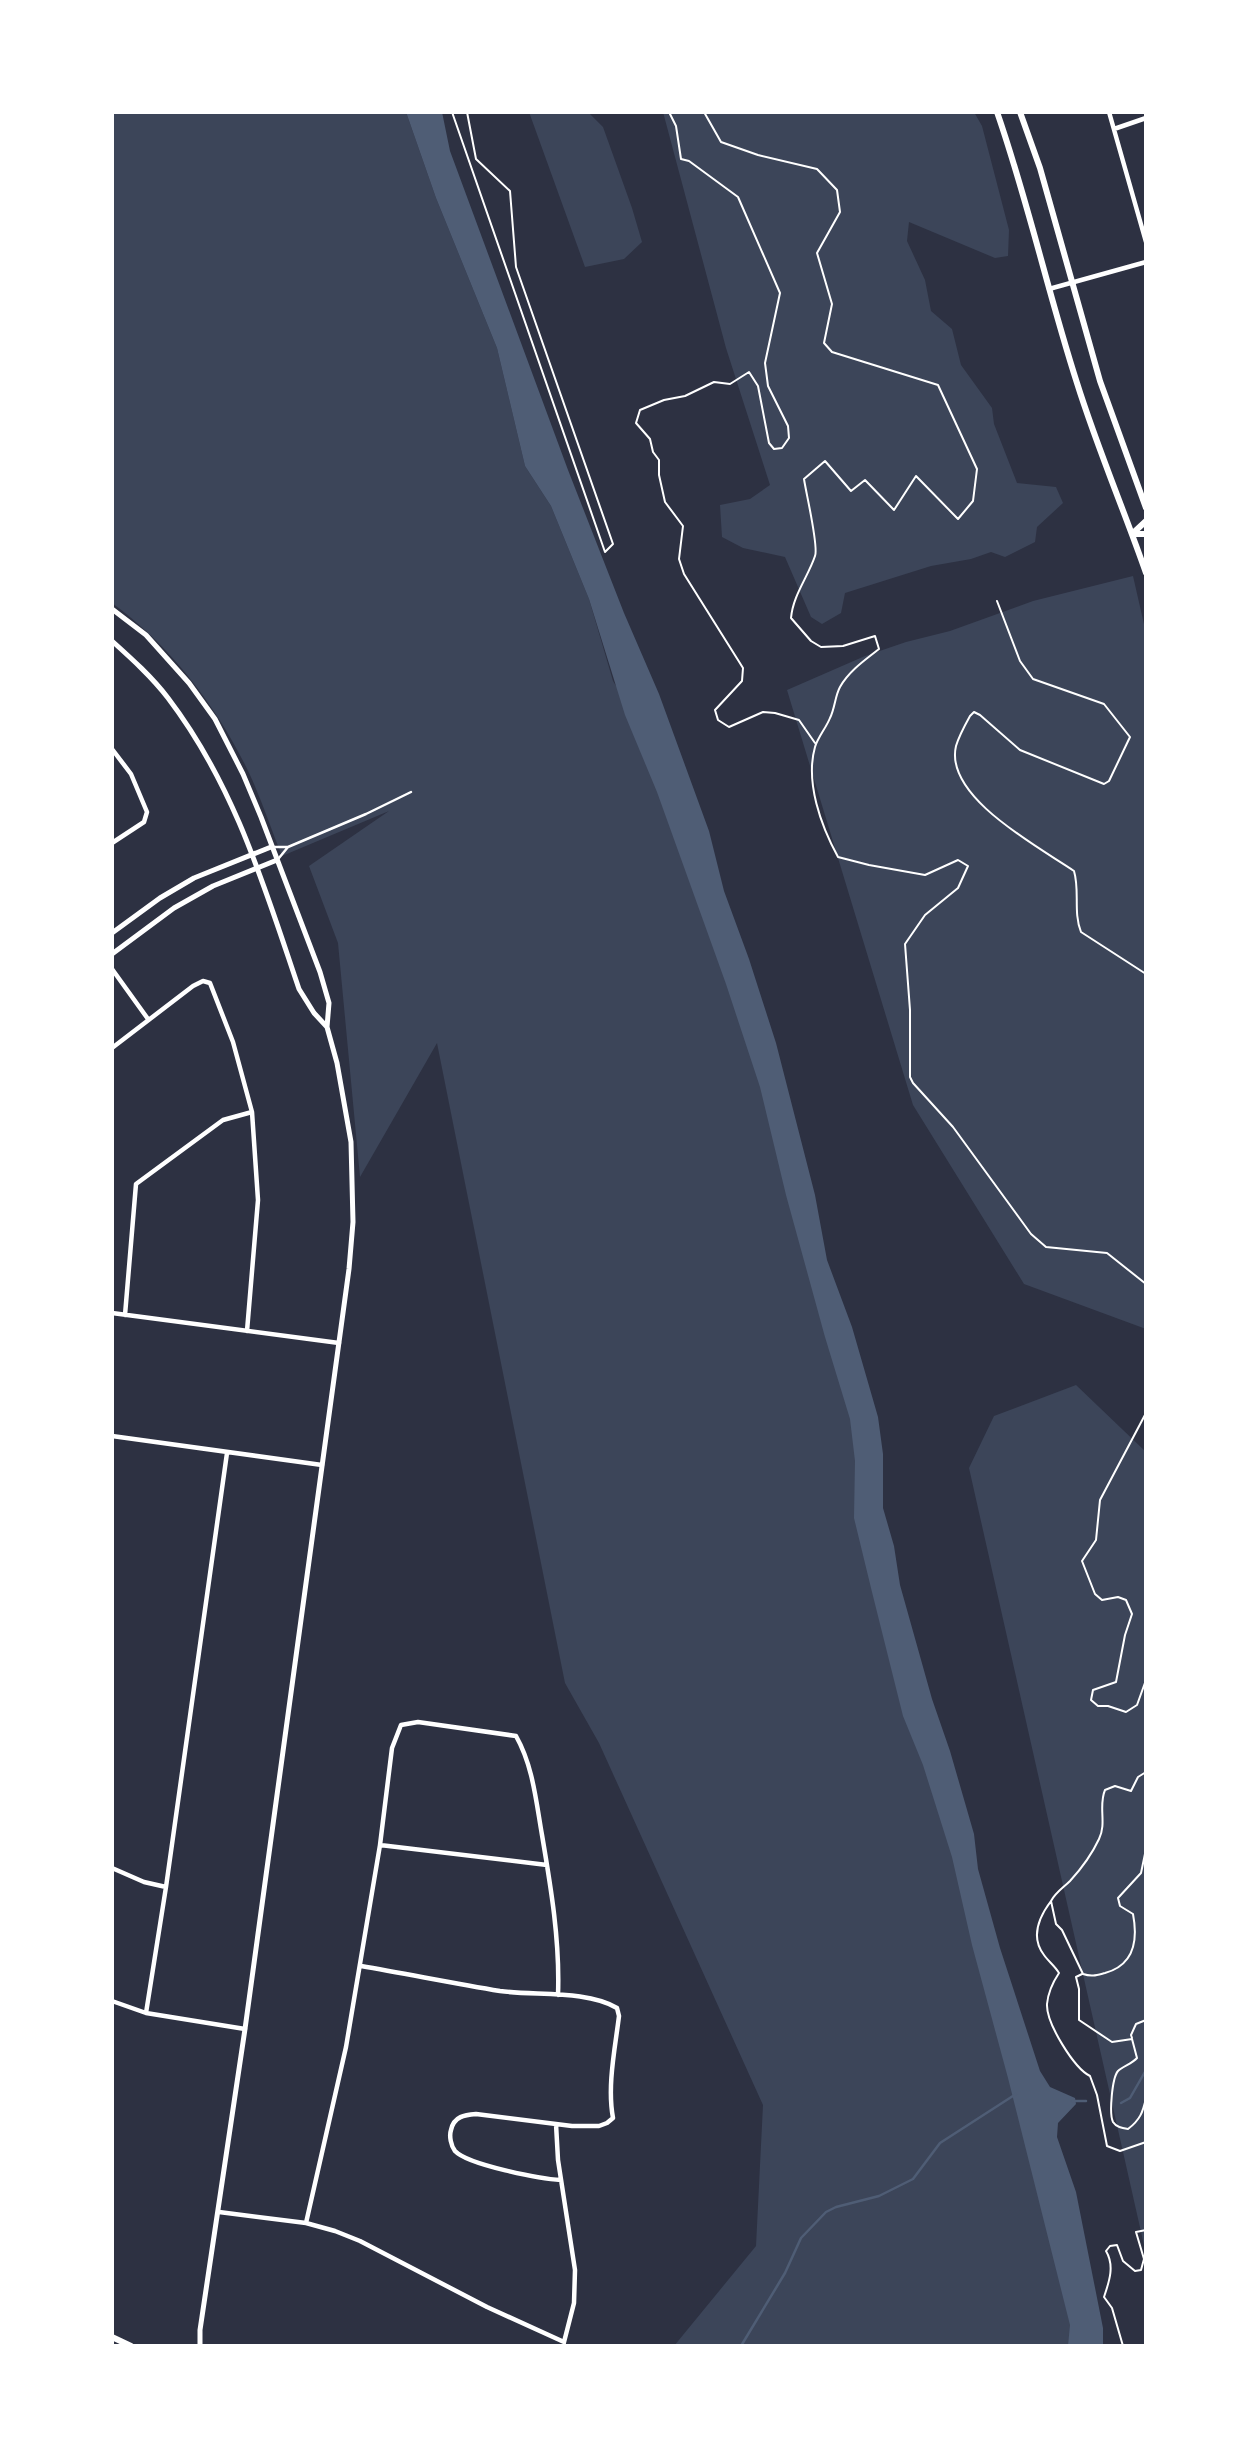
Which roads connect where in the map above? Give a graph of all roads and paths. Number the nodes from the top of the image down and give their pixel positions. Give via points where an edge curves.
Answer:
1 (452, 112) edge
2 (467, 112) edge
3 (669, 112) edge
4 (704, 112) edge
5 (997, 112) edge
6 (1020, 112) edge
7 (1109, 112) edge
8 (1146, 118) edge
9 (1114, 130) junction
10 (1146, 242) edge
11 (1146, 262) edge
12 (1071, 284) junction
13 (1049, 289) junction
14 (1146, 508) edge
15 (1146, 521) edge
16 (1132, 534) junction
17 (1146, 534) edge
18 (1146, 573) edge
19 (997, 601) dead end
20 (112, 609) edge
21 (112, 641) edge
22 (816, 744) junction
23 (112, 749) edge
24 (411, 792) dead end
25 (112, 843) edge
26 (271, 847) junction
27 (288, 847) junction
28 (253, 854) junction
29 (276, 860) junction
30 (258, 868) junction
31 (112, 933) edge
32 (112, 954) edge
33 (112, 969) edge
34 (1146, 974) edge
35 (148, 1019) junction
36 (327, 1027) junction
37 (112, 1048) edge
38 (252, 1112) junction
39 (1146, 1284) edge
40 (112, 1313) edge
41 (125, 1315) junction
42 (247, 1331) junction
43 (339, 1343) junction
44 (1146, 1413) edge
45 (112, 1436) edge
46 (228, 1453) junction
47 (322, 1465) junction
48 (1146, 1680) edge
49 (1146, 1772) edge
50 (380, 1845) junction
51 (1146, 1849) edge
52 (547, 1865) junction
53 (112, 1868) edge
54 (166, 1887) junction
55 (1051, 1901) junction
56 (361, 1966) junction
57 (1083, 1974) junction
58 (558, 1995) junction
59 (112, 2001) edge
60 (146, 2013) junction
61 (1146, 2020) edge
62 (245, 2029) junction
63 (1132, 2039) junction
64 (1146, 2098) edge
65 (556, 2124) junction
66 (1146, 2143) edge
67 (561, 2180) junction
68 (219, 2212) junction
69 (306, 2223) junction
70 (1146, 2230) edge
71 (112, 2337) edge
72 (563, 2344) edge
73 (131, 2346) edge
74 (200, 2346) edge
75 (1123, 2346) edge

1 - 2 path via 605,552 613,544 516,267 510,191 477,159
3 - 22 path via 676,125 681,159 738,197 780,293 765,363 768,386 788,426 789,438 774,449 769,443 758,386 749,372 730,384 714,382 650,405 640,410 636,423 659,460 665,502 683,526 679,559 684,574 743,668 742,681 715,710 718,720 729,727 763,712 775,713 799,720
4 - 22 path via 721,142 817,169 837,190 840,212 817,253 832,304 824,343 832,352 938,385 977,469 973,501 958,519 916,476 894,509 865,480 851,491 825,461 804,479 817,554 803,578 791,618 821,647 875,636 879,649 857,665 840,687 831,718
5 - 13 main road
6 - 12 main road
7 - 9 street
8 - 9 street
9 - 10 street
11 - 12 street
12 - 13 street
12 - 14 main road via 1100,382
13 - 16 main road via 1078,387
15 - 16 main road
16 - 17 main road
16 - 18 main road
19 - 34 path via 1020,661 1033,679 1104,704 1130,737 1104,784 1020,750 974,712 956,747 958,773 984,809 1074,871 1076,920 1081,932
20 - 26 street via 146,635 215,719 243,774
21 - 28 street via 147,673 188,727 239,818
22 - 39 path via 811,765 819,811 838,857 925,875 958,860 968,866 958,888 925,915 905,944 913,1083 1046,1247 1107,1253
23 - 25 street via 131,774 147,812 144,822
24 - 27 lane
26 - 27 lane
26 - 28 street
26 - 29 street
27 - 29 lane
28 - 30 street
28 - 31 street via 194,878
29 - 30 street
29 - 36 street via 320,972 329,1003
30 - 32 street via 174,908
30 - 36 street via 299,989
33 - 35 street
35 - 37 street
35 - 38 street via 192,986 210,983 233,1042
36 - 43 street via 351,1142 353,1222
38 - 41 street via 223,1120 136,1184
38 - 42 street via 258,1200
40 - 41 street
41 - 42 street
42 - 43 street
43 - 47 street
44 - 48 path via 1100,1500 1096,1540 1082,1562 1095,1594 1102,1600 1126,1600 1132,1614 1116,1682 1093,1690 1091,1700 1126,1712 1138,1705
45 - 46 street
46 - 47 street
46 - 54 street
47 - 62 street
49 - 55 path via 1131,1791 1115,1786 1105,1790 1098,1840
50 - 52 street
50 - 52 street via 392,1748 401,1725 418,1722 516,1737 533,1784
50 - 56 street
51 - 57 path via 1141,1873 1118,1898 1120,1906 1133,1914 1133,1953 1119,1969 1091,1977
52 - 58 street via 559,1961
53 - 54 street
54 - 60 street
55 - 57 path via 1056,1924
55 - 66 path via 1040,1915 1037,1937 1041,1952 1059,1973 1051,1986 1048,2016 1064,2048 1090,2076 1107,2146 1120,2151
56 - 58 street via 500,1991
56 - 69 street
57 - 63 path via 1076,1977 1079,2020 1112,2042
58 - 65 street via 607,2002 620,2016 613,2118 599,2126
59 - 60 street
60 - 62 street
61 - 63 path via 1136,2024
62 - 68 street
63 - 64 path via 1137,2059 1118,2071 1111,2115 1114,2123 1128,2129 1137,2123
65 - 67 street
65 - 67 street via 462,2116 451,2130 451,2143 465,2157 519,2174
67 - 72 street via 575,2279
68 - 69 street
68 - 74 street
69 - 72 street via 360,2241
70 - 75 path via 1136,2232 1144,2259 1141,2270 1127,2266 1117,2245 1106,2251 1111,2278 1104,2297
71 - 73 main road

